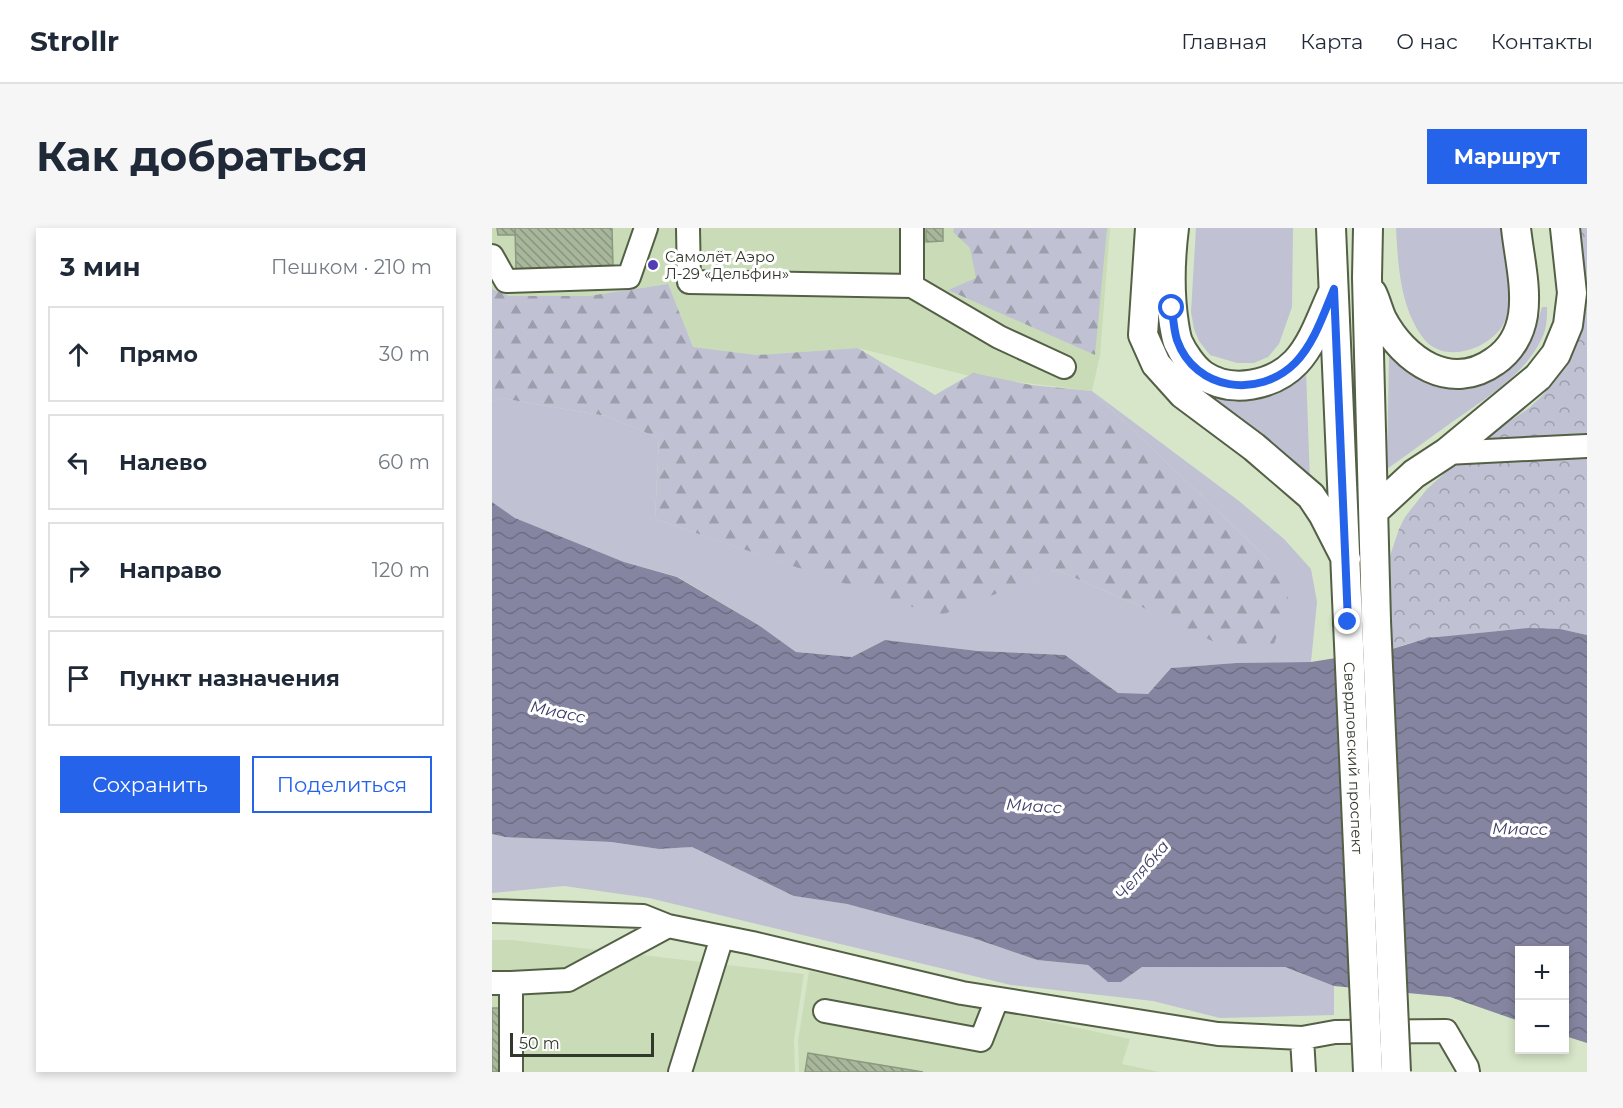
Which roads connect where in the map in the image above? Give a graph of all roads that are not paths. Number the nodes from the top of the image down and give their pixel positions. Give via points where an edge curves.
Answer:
1 (646, 228) edge
2 (688, 228) edge
3 (912, 228) edge
4 (1150, 228) edge
5 (1174, 228) edge
6 (1331, 228) edge
7 (1368, 228) edge
8 (1516, 228) edge
9 (1565, 228) edge
10 (492, 256) edge
11 (1367, 278) junction
12 (912, 286) junction
13 (1334, 289) junction
14 (1064, 367) dead end
15 (1587, 446) edge
16 (1446, 453) junction
17 (1374, 510) junction
18 (1346, 558) junction
19 (1362, 621) junction
20 (492, 911) edge
21 (668, 926) junction
22 (722, 937) junction
23 (502, 983) edge
24 (997, 999) junction
25 (825, 1011) dead end
26 (1302, 1038) junction
27 (512, 1072) edge
28 (680, 1072) edge
29 (1304, 1072) edge
30 (1368, 1072) edge
31 (1396, 1072) edge
32 (1468, 1072) edge

1 - 10 lane via 629,277 506,281
2 - 12 lane via 688,282
3 - 12 lane
4 - 18 main road via 1143,335 1156,364 1183,394 1311,496
5 - 13 main road via 1170,268 1177,341 1202,375 1219,382 1238,386 1259,383 1278,376 1295,363 1315,332
6 - 13 main road, Свердловский проспект
7 - 11 main road, Свердловский проспект
8 - 11 main road via 1523,290 1523,316 1516,337 1505,354 1466,375 1440,373 1420,363 1383,320
9 - 16 main road via 1572,293 1568,325 1556,354 1538,377
11 - 17 main road, Свердловский проспект
12 - 14 lane via 999,337
13 - 18 main road, Свердловский проспект
15 - 16 lane
16 - 17 main road via 1407,479
17 - 19 main road, Свердловский проспект
18 - 19 main road, Свердловский проспект
19 - 30 main road, Свердловский проспект, bridge
19 - 31 main road, Свердловский проспект, bridge
20 - 21 lane via 643,916
21 - 22 lane
21 - 23 lane via 568,980
22 - 24 lane
22 - 28 lane
23 - 27 lane
24 - 25 lane via 981,1040
24 - 26 lane via 1218,1034
26 - 29 lane
26 - 32 lane via 1335,1032 1446,1031

